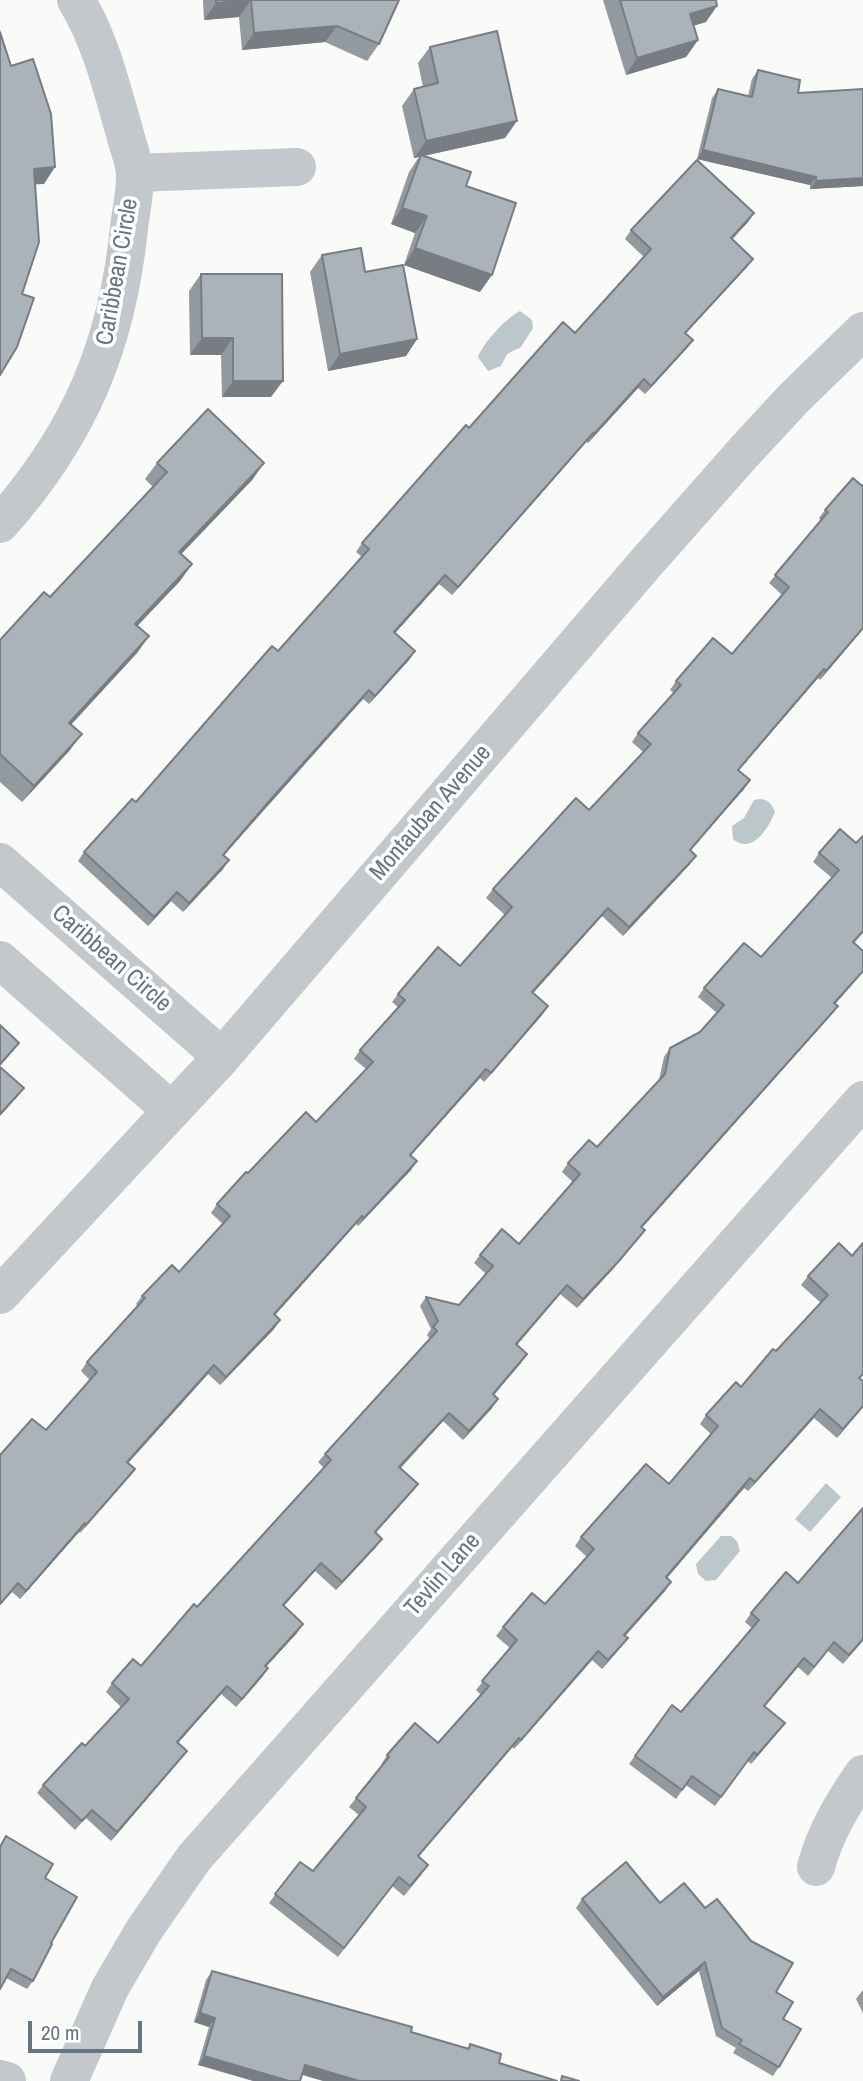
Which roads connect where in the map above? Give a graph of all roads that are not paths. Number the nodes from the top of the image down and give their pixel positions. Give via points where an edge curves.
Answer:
1 (76, 0) edge
2 (297, 167) dead end
3 (135, 173) junction
4 (863, 331) edge
5 (0, 524) edge
6 (0, 862) edge
7 (0, 960) edge
8 (222, 1057) junction
9 (863, 1100) edge
10 (172, 1111) junction
11 (0, 1295) edge
12 (863, 1774) edge
13 (816, 1867) dead end
14 (0, 2079) edge
15 (7, 2081) edge
16 (69, 2081) edge

1 - 3 street, Caribbean Circle via 108,72
2 - 3 street
3 - 5 street, Caribbean Circle via 127,253 113,324 94,380 62,444
4 - 8 street, Montauban Avenue via 793,399 672,533
6 - 8 street, Caribbean Circle
7 - 10 street
8 - 10 street, Montauban Avenue
9 - 16 street, Tevlin Lane via 194,1858 110,1988
10 - 11 street, Montauban Avenue
12 - 13 street via 822,1843
14 - 15 street

